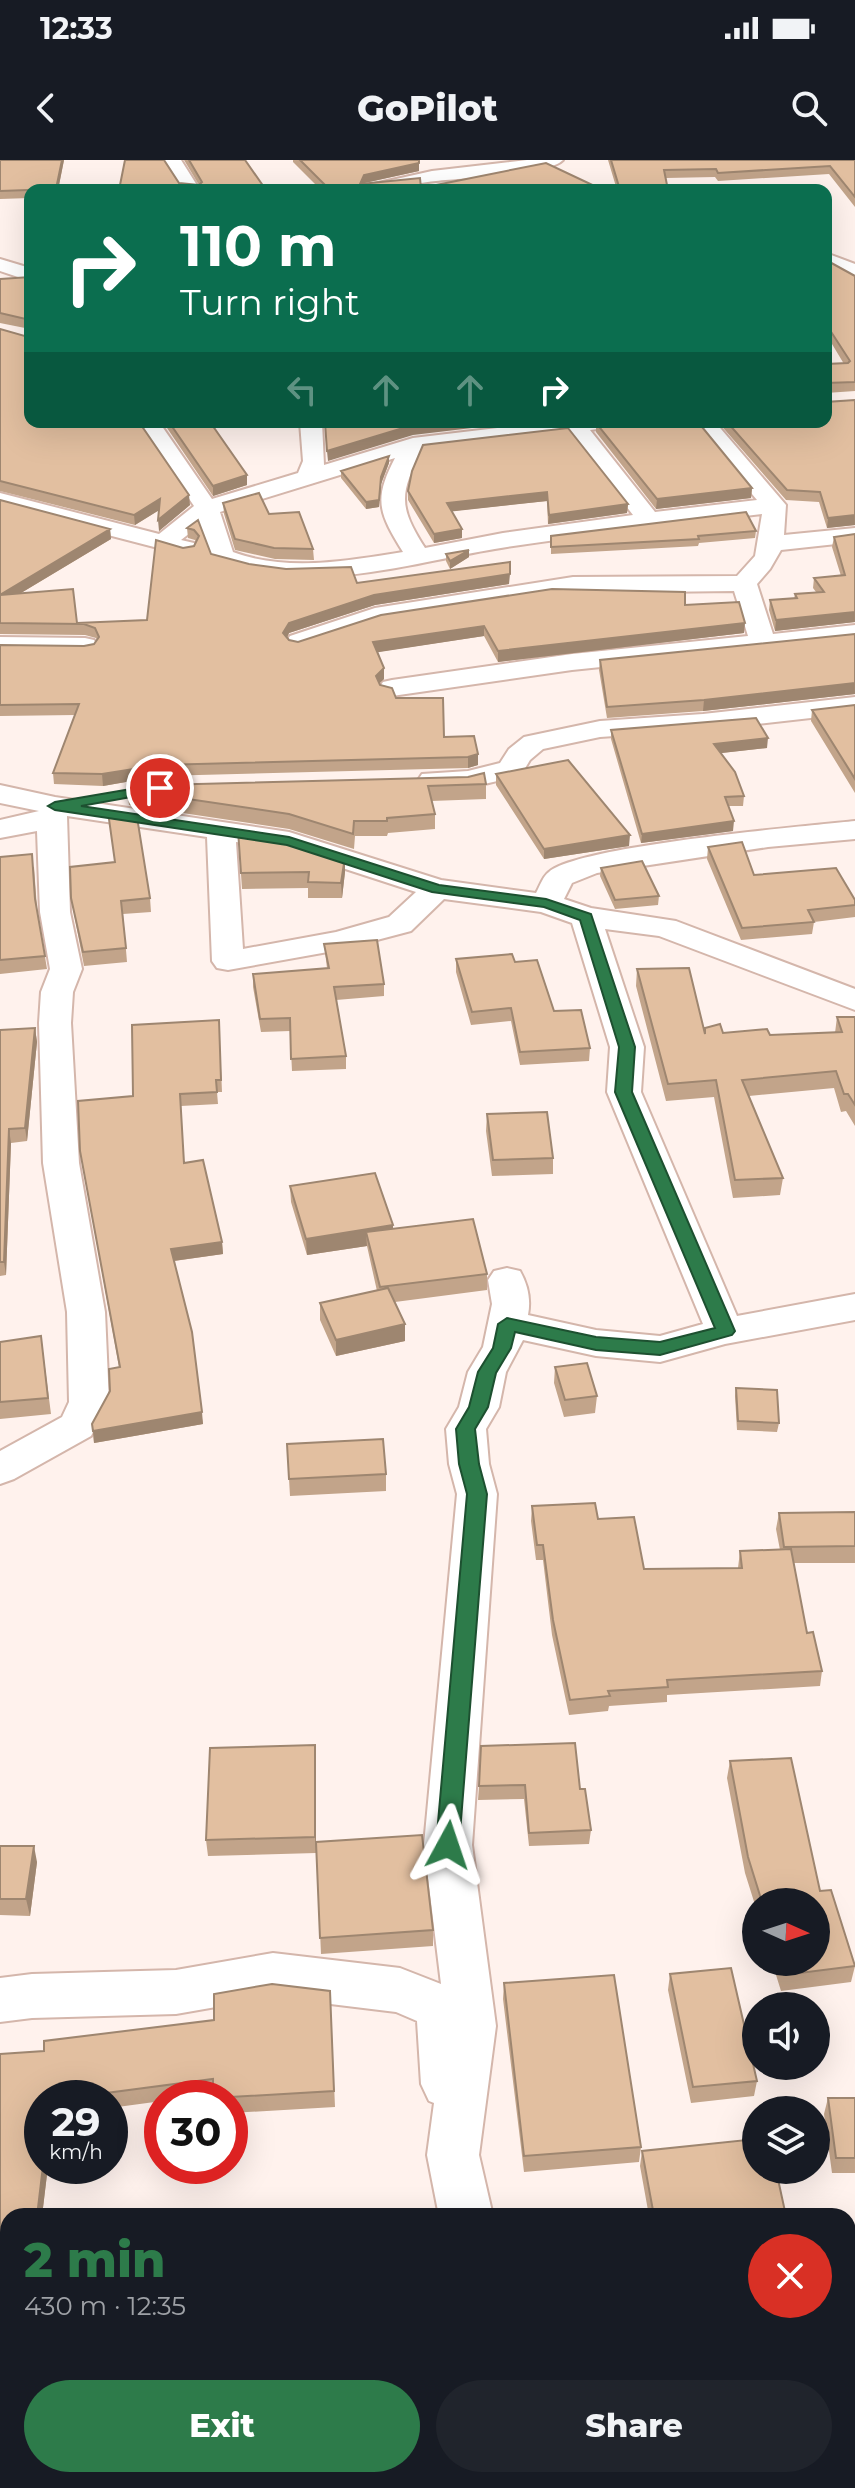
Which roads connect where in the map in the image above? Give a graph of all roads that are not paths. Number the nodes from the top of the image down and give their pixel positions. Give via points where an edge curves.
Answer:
1 (172, 160) edge
2 (554, 160) edge
3 (187, 184) edge
4 (397, 184) edge
5 (832, 259) edge
6 (855, 259) edge
7 (24, 262) edge
8 (832, 262) edge
9 (0, 265) edge
10 (24, 273) edge
11 (855, 277) edge
12 (152, 428) edge
13 (311, 428) edge
14 (558, 428) edge
15 (577, 428) edge
16 (708, 428) edge
17 (413, 445) junction
18 (307, 478) junction
19 (0, 500) edge
20 (774, 505) junction
21 (207, 508) junction
22 (649, 520) junction
23 (855, 535) edge
24 (162, 543) junction
25 (774, 543) junction
26 (417, 555) junction
27 (222, 556) junction
28 (744, 583) junction
29 (855, 633) edge
30 (299, 642) edge
31 (763, 642) junction
32 (0, 645) edge
33 (85, 646) edge
34 (392, 688) edge
35 (855, 705) edge
36 (410, 780) edge
37 (145, 791) edge
38 (0, 794) edge
39 (53, 813) junction
40 (0, 829) edge
41 (221, 830) junction
42 (855, 830) edge
43 (437, 889) junction
44 (546, 903) junction
45 (586, 917) junction
46 (855, 1000) edge
47 (507, 1280) dead end
48 (855, 1307) edge
49 (507, 1324) junction
50 (725, 1331) junction
51 (0, 1469) edge
52 (0, 2000) edge
53 (453, 2155) junction
54 (464, 2208) edge

1 - 3 street
2 - 4 street
5 - 6 street
7 - 9 street
8 - 11 street
9 - 10 street
12 - 21 street
13 - 18 street via 314,461
14 - 17 street
15 - 22 street
16 - 20 street
17 - 18 street
17 - 26 street via 393,482 390,513
18 - 21 street
19 - 24 street
20 - 22 street
20 - 25 street
21 - 24 street
21 - 27 street
22 - 26 street
23 - 25 street
24 - 27 street
25 - 28 street
26 - 27 street via 314,571 246,565
28 - 30 street via 573,585 375,616
28 - 31 street
29 - 31 street
31 - 34 street
32 - 33 street
35 - 36 street via 600,729 534,743 511,769 468,780
37 - 39 street
38 - 39 street
39 - 40 street
39 - 41 street
39 - 51 street via 55,912 66,969 57,992 55,1023 61,1163 86,1312 89,1402 77,1426
41 - 43 street via 289,841
41 - 43 street via 228,961 329,944 400,924
42 - 44 street via 590,865 560,877
43 - 44 street
44 - 45 street
45 - 46 street via 665,928
45 - 50 street via 627,1047 624,1092
47 - 49 street
48 - 50 street
49 - 50 street via 596,1343 660,1349
49 - 53 street via 479,1407 466,1429 477,1494 448,1845 471,2026
52 - 53 street via 176,1992 273,1975 400,1990 441,2008
53 - 54 street

